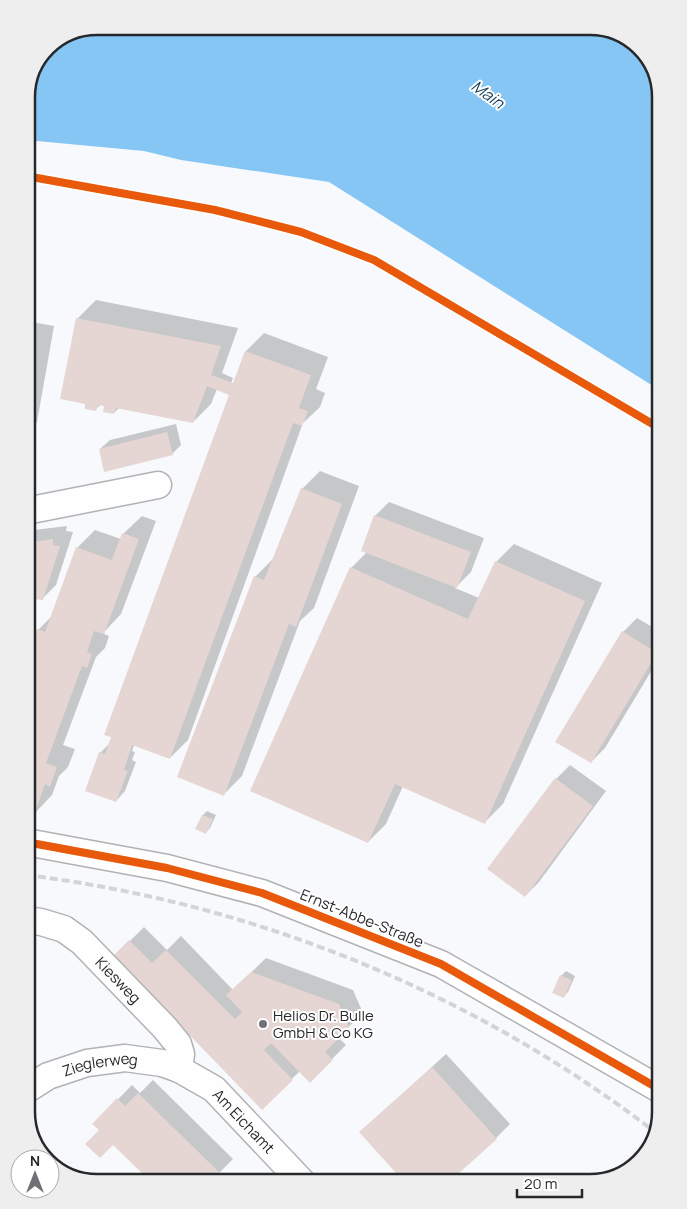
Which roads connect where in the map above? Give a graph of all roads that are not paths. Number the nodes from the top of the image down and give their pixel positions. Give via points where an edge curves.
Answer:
1 (158, 485) dead end
2 (35, 509) edge
3 (35, 844) edge
4 (35, 921) edge
5 (179, 1068) junction
6 (35, 1084) edge
7 (652, 1085) edge
8 (294, 1174) edge

1 - 2 street
3 - 7 street, Ernst-Abbe-Straße via 167,868 262,893 441,964
4 - 5 street, Kiesweg via 64,929 82,942 178,1044
5 - 6 street, Zieglerweg via 125,1058 87,1064 48,1076
5 - 8 street, Am Eichamt via 214,1089

